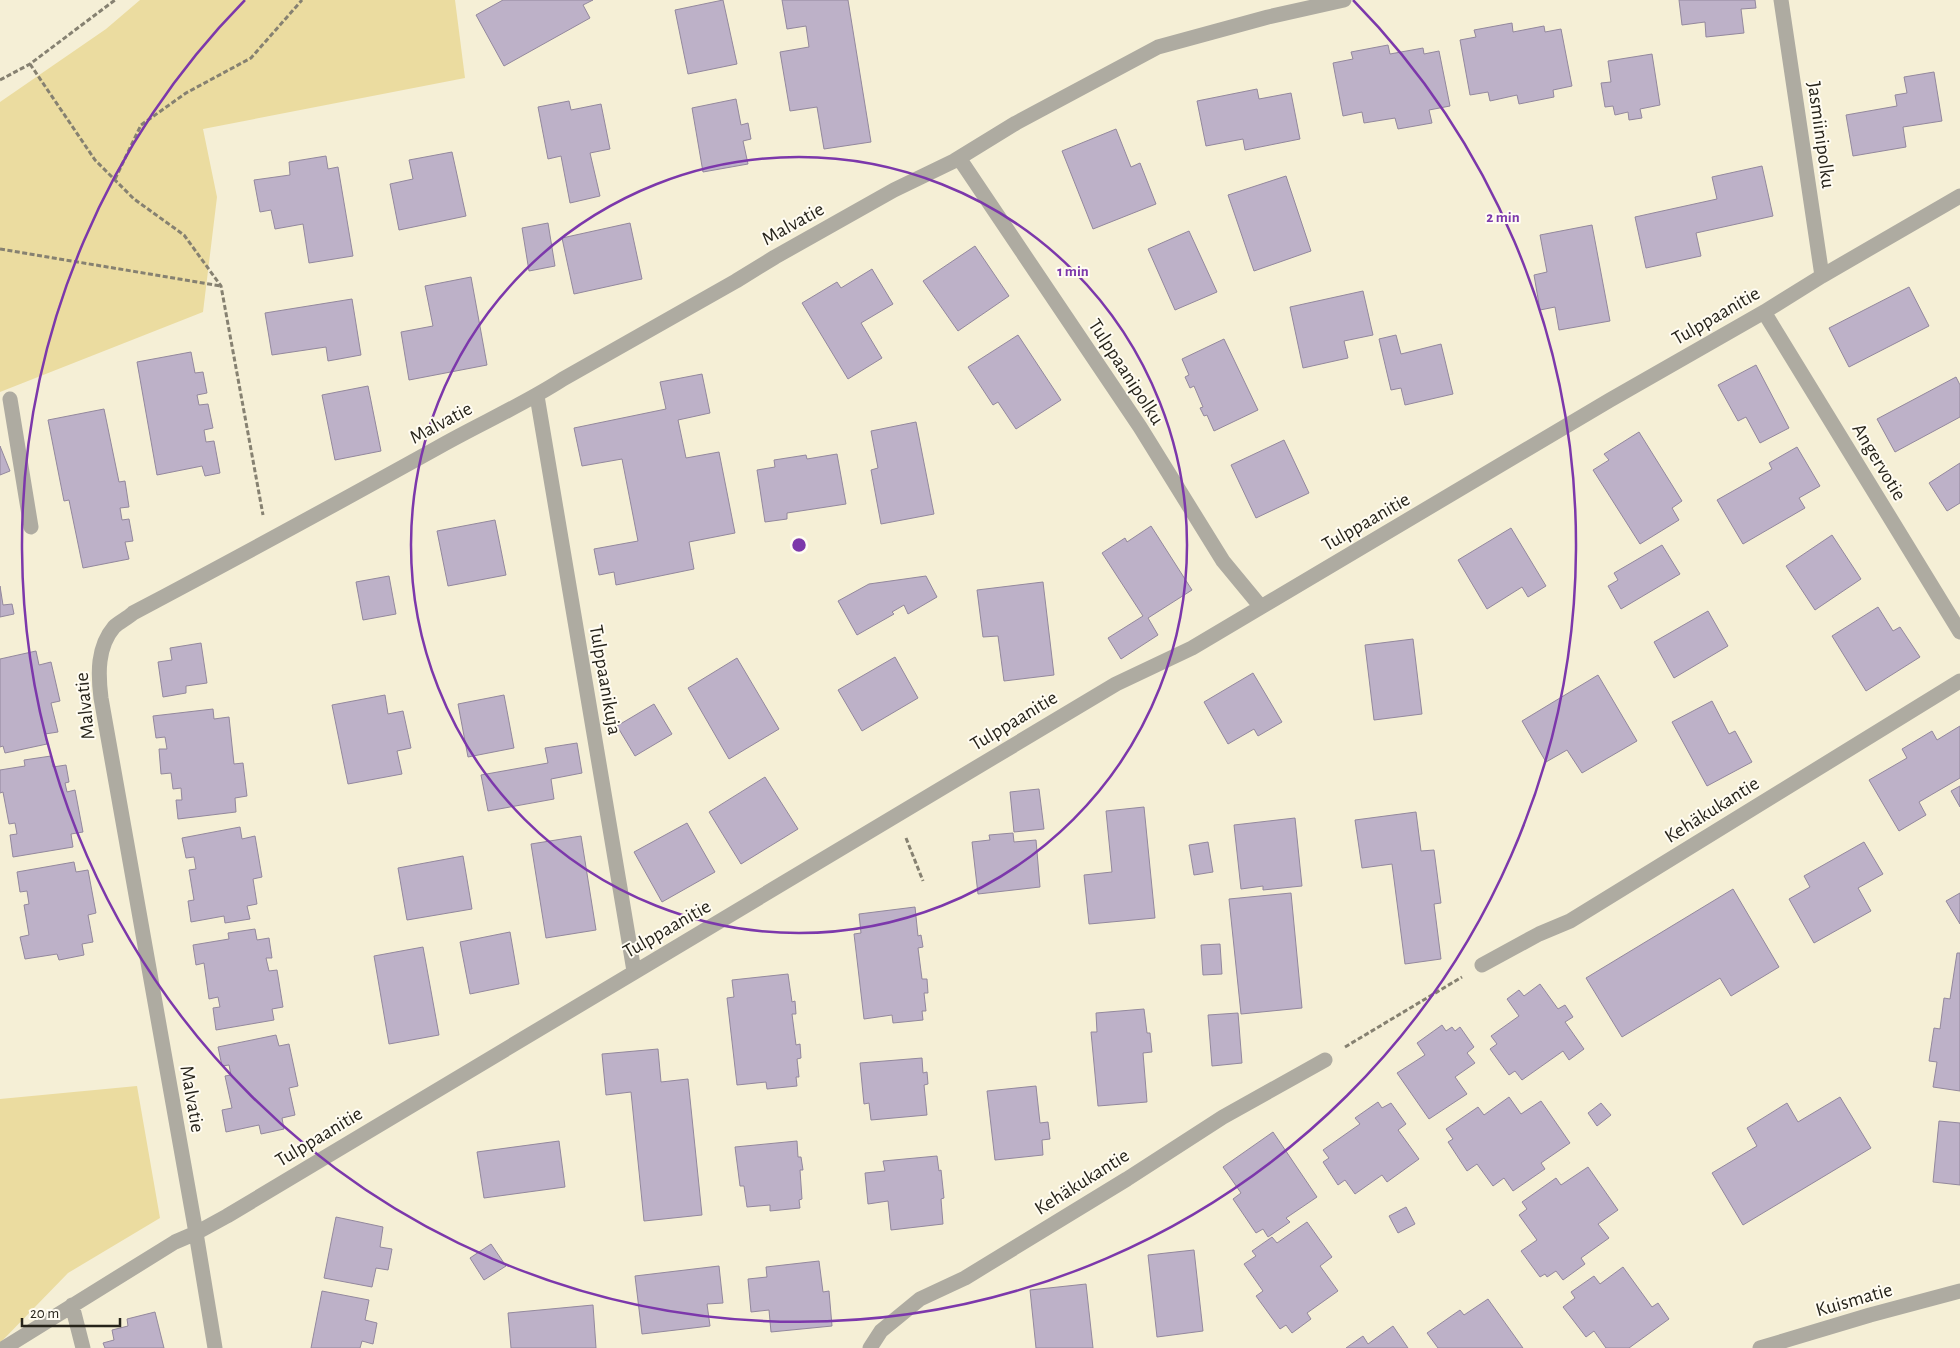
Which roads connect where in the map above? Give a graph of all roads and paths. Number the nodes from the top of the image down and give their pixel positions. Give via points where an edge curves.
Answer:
1 (115, 0) edge
2 (302, 0) edge
3 (1344, 0) edge
4 (1781, 0) edge
5 (30, 64) junction
6 (0, 80) edge
7 (959, 158) junction
8 (115, 179) junction
9 (1960, 196) edge
10 (0, 249) edge
11 (1822, 276) junction
12 (222, 286) junction
13 (1764, 312) junction
14 (537, 396) junction
15 (10, 399) dead end
16 (31, 527) dead end
17 (268, 542) junction
18 (1261, 607) junction
19 (1960, 632) edge
20 (1960, 681) edge
21 (897, 814) junction
22 (923, 881) dead end
23 (1482, 965) joint
24 (634, 971) junction
25 (1325, 1060) joint
26 (196, 1233) junction
27 (1960, 1291) edge
28 (72, 1305) junction
29 (4, 1348) edge
30 (83, 1348) edge
31 (214, 1348) edge
32 (870, 1348) edge
33 (1760, 1348) edge

1 - 5 path
2 - 8 path via 251,58 186,93 141,125
3 - 7 street, Malvatie via 1158,47 1016,123
4 - 11 street, Jasmiinipolku
5 - 6 path
5 - 8 path via 95,160
7 - 14 street, Malvatie via 775,256
7 - 18 street, Tulppaanipolku via 1140,427 1223,561
8 - 12 path via 134,199 184,235
9 - 11 street, Tulppaanitie
10 - 12 path
11 - 13 street, Tulppaanitie
12 - 17 path
13 - 18 street, Tulppaanitie
13 - 19 street, Angervotie
14 - 17 street, Malvatie
14 - 24 street, Tulppaanikuja
15 - 16 street
17 - 26 street, Malvatie via 133,613 114,627 102,650 98,673
18 - 21 street, Tulppaanitie via 1192,648 1116,684
20 - 23 street, Kehäkukantie via 1570,921
21 - 22 path
21 - 24 street, Tulppaanitie
23 - 25 path
24 - 26 street, Tulppaanitie
25 - 32 street, Kehäkukantie via 1223,1117 965,1278 920,1299 881,1331
26 - 28 street, Tulppaanitie via 175,1242
26 - 31 street
27 - 33 street, Kuismatie
28 - 29 street, Tulppaanitie
28 - 30 street

